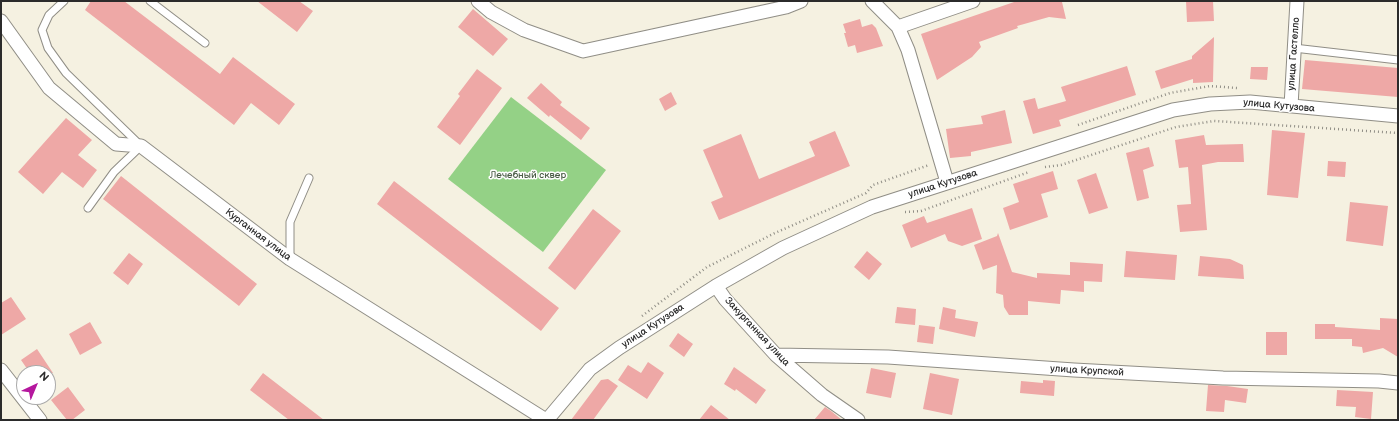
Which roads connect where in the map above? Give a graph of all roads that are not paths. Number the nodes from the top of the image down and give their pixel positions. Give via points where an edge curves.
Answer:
1 (64, 1) edge
2 (150, 1) edge
3 (478, 1) edge
4 (801, 1) edge
5 (872, 1) edge
6 (973, 1) edge
7 (1297, 1) edge
8 (1, 21) edge
9 (898, 27) junction
10 (204, 43) dead end
11 (1294, 48) junction
12 (1398, 60) edge
13 (1290, 106) junction
14 (1398, 116) edge
15 (141, 146) junction
16 (309, 178) dead end
17 (947, 182) junction
18 (88, 208) dead end
19 (290, 259) junction
20 (716, 286) junction
21 (776, 355) junction
22 (1, 370) edge
23 (1398, 383) edge
24 (40, 420) edge
25 (546, 420) edge
26 (858, 420) edge

1 - 15 lane via 48,15 42,30 48,48 66,73
2 - 10 lane
3 - 4 street via 491,12 524,30 583,51 786,7
5 - 9 street
6 - 9 street
7 - 11 street, улица Гастелло
8 - 15 street via 49,88 116,144
9 - 17 street via 908,50
11 - 12 lane
11 - 13 street, улица Гастелло
13 - 14 street, улица Кутузова
13 - 17 street, улица Кутузова via 1250,102 1210,104 1174,110
15 - 18 lane via 114,172
15 - 19 street, Курганная улица
16 - 19 lane via 290,222
17 - 20 street, улица Кутузова via 872,207 783,248
19 - 25 street, Курганная улица
20 - 21 street, Закурганная улица
20 - 25 street, улица Кутузова via 590,369
21 - 23 street, улица Крупской via 888,357 1082,371
21 - 26 street, Закурганная улица via 822,395
22 - 24 street

